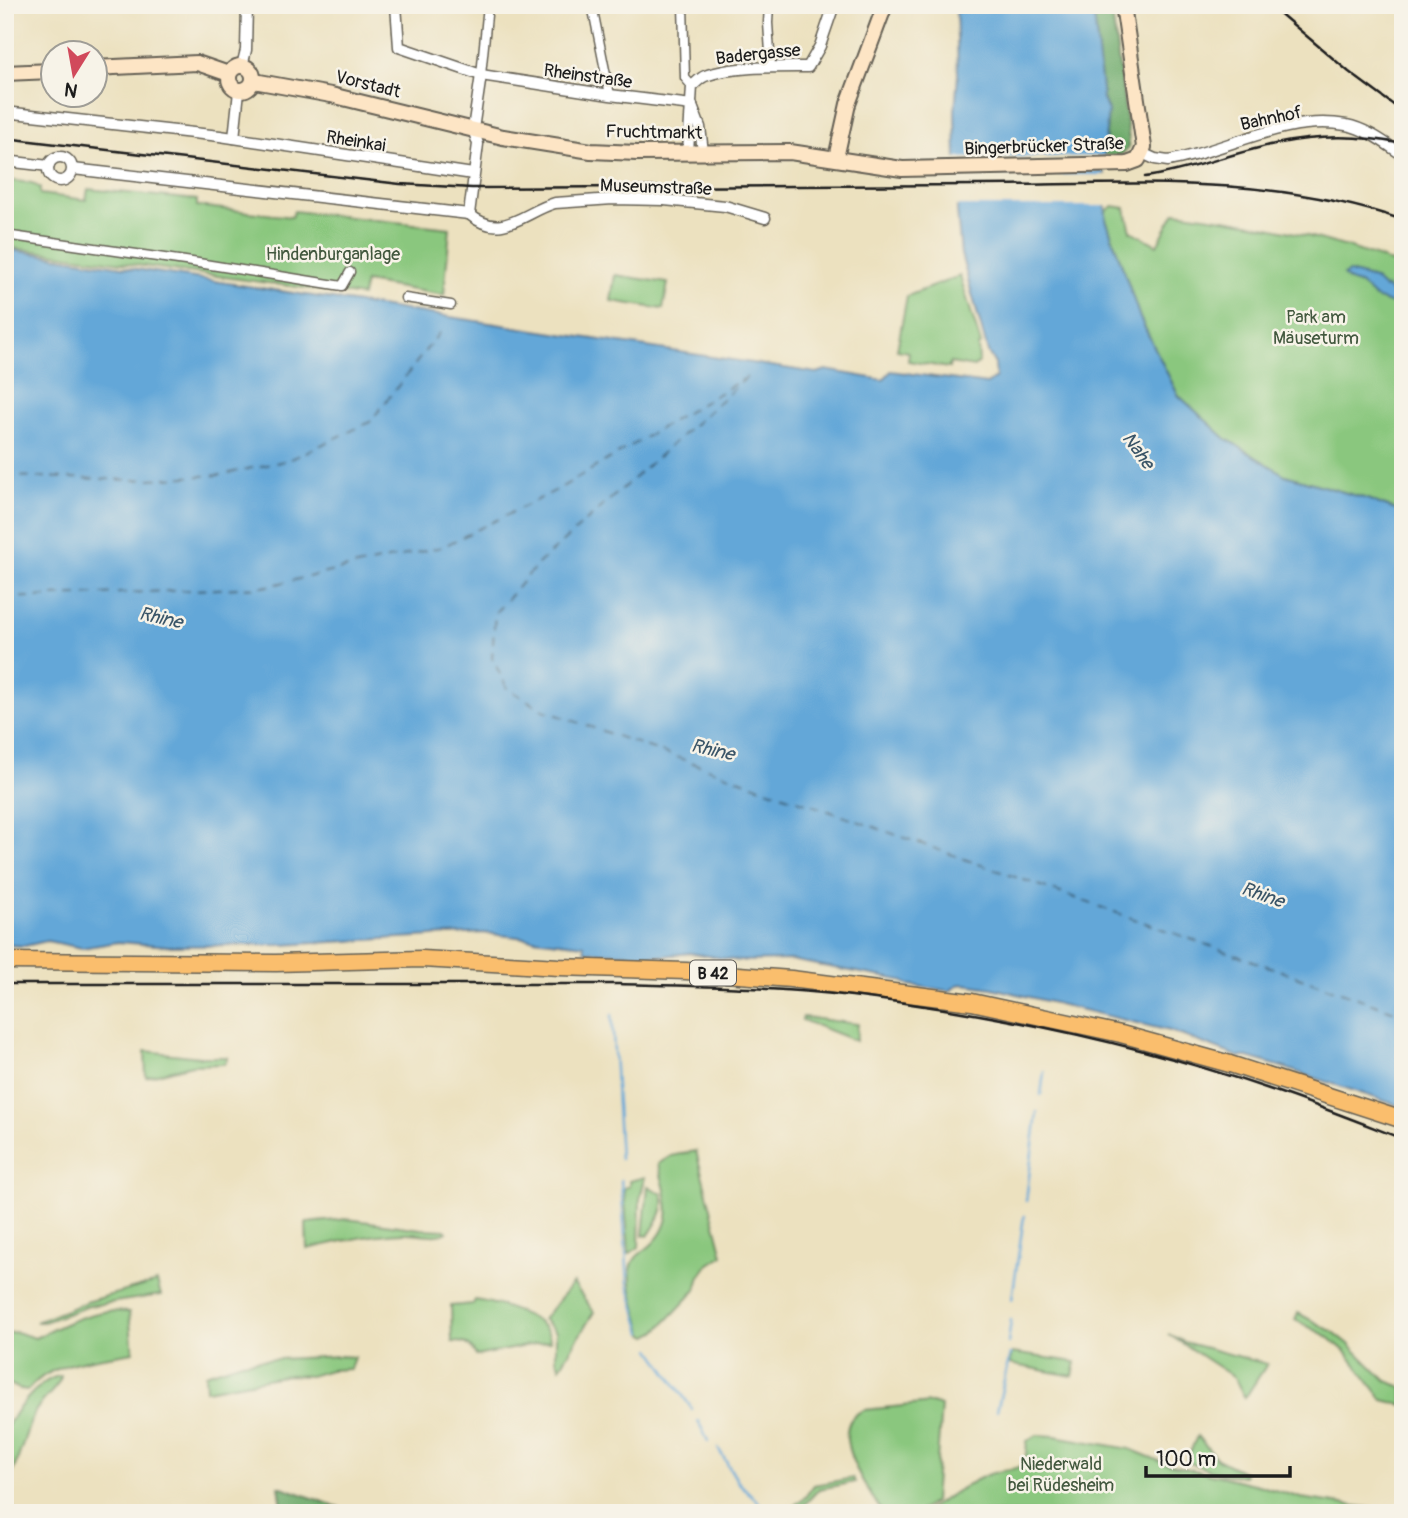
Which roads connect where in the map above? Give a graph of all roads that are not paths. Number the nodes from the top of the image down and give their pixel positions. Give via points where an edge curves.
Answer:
1 (247, 5) edge
2 (396, 5) edge
3 (488, 5) edge
4 (592, 5) edge
5 (683, 5) edge
6 (769, 5) edge
7 (834, 5) edge
8 (885, 5) edge
9 (1123, 5) edge
10 (242, 66) junction
11 (108, 67) edge
12 (771, 67) junction
13 (38, 72) edge
14 (5, 73) edge
15 (27, 73) junction
16 (229, 74) junction
17 (481, 75) junction
18 (254, 80) junction
19 (5, 83) edge
20 (692, 86) junction
21 (239, 90) junction
22 (610, 95) junction
23 (692, 106) junction
24 (5, 112) edge
25 (473, 129) junction
26 (234, 138) junction
27 (703, 152) junction
28 (688, 153) junction
29 (1142, 153) junction
30 (1403, 155) edge
31 (836, 158) junction
32 (5, 161) edge
33 (49, 166) junction
34 (73, 169) junction
35 (473, 173) junction
36 (469, 214) junction
37 (765, 218) dead end
38 (5, 235) edge
39 (350, 272) dead end
40 (405, 298) dead end
41 (451, 305) dead end
42 (5, 961) edge
43 (1403, 1120) edge

1 - 10 street
2 - 17 street, Rheinstraße via 399,47
3 - 17 street
4 - 22 street
5 - 20 street via 685,78
6 - 12 street
7 - 12 street, Badergasse via 808,67
8 - 31 main road via 848,104
9 - 29 main road, Bingerbrücker Straße
10 - 16 main road
10 - 18 main road via 252,72
11 - 16 main road via 197,63
12 - 20 street, Badergasse via 702,77
13 - 15 main road
14 - 15 main road
15 - 19 main road
16 - 21 main road via 230,84
17 - 22 street, Rheinstraße
17 - 25 street
18 - 21 main road via 247,90
18 - 25 main road, Vorstadt
20 - 23 street
21 - 26 street
22 - 23 street, Rheinstraße
23 - 27 street
23 - 28 street
24 - 26 street, Rheinkai
25 - 28 main road, Fruchtmarkt via 578,149
25 - 35 street via 478,144
26 - 35 street, Rheinkai
27 - 28 main road, Fruchtmarkt
27 - 31 main road, Fruchtmarkt via 779,151
29 - 30 street, Bahnhof via 1168,161 1284,129 1332,124 1361,130
29 - 31 main road, Bingerbrücker Straße via 1133,163 902,169
32 - 33 street
33 - 34 street via 60,157
33 - 34 street via 51,177 58,181 68,178
34 - 36 street
35 - 36 street
36 - 37 street, Museumstraße via 487,224 505,224 555,203 638,199 725,206
38 - 39 street via 342,286
40 - 41 street
42 - 43 main road, B 42 via 422,959 791,979 972,1002 1121,1034

